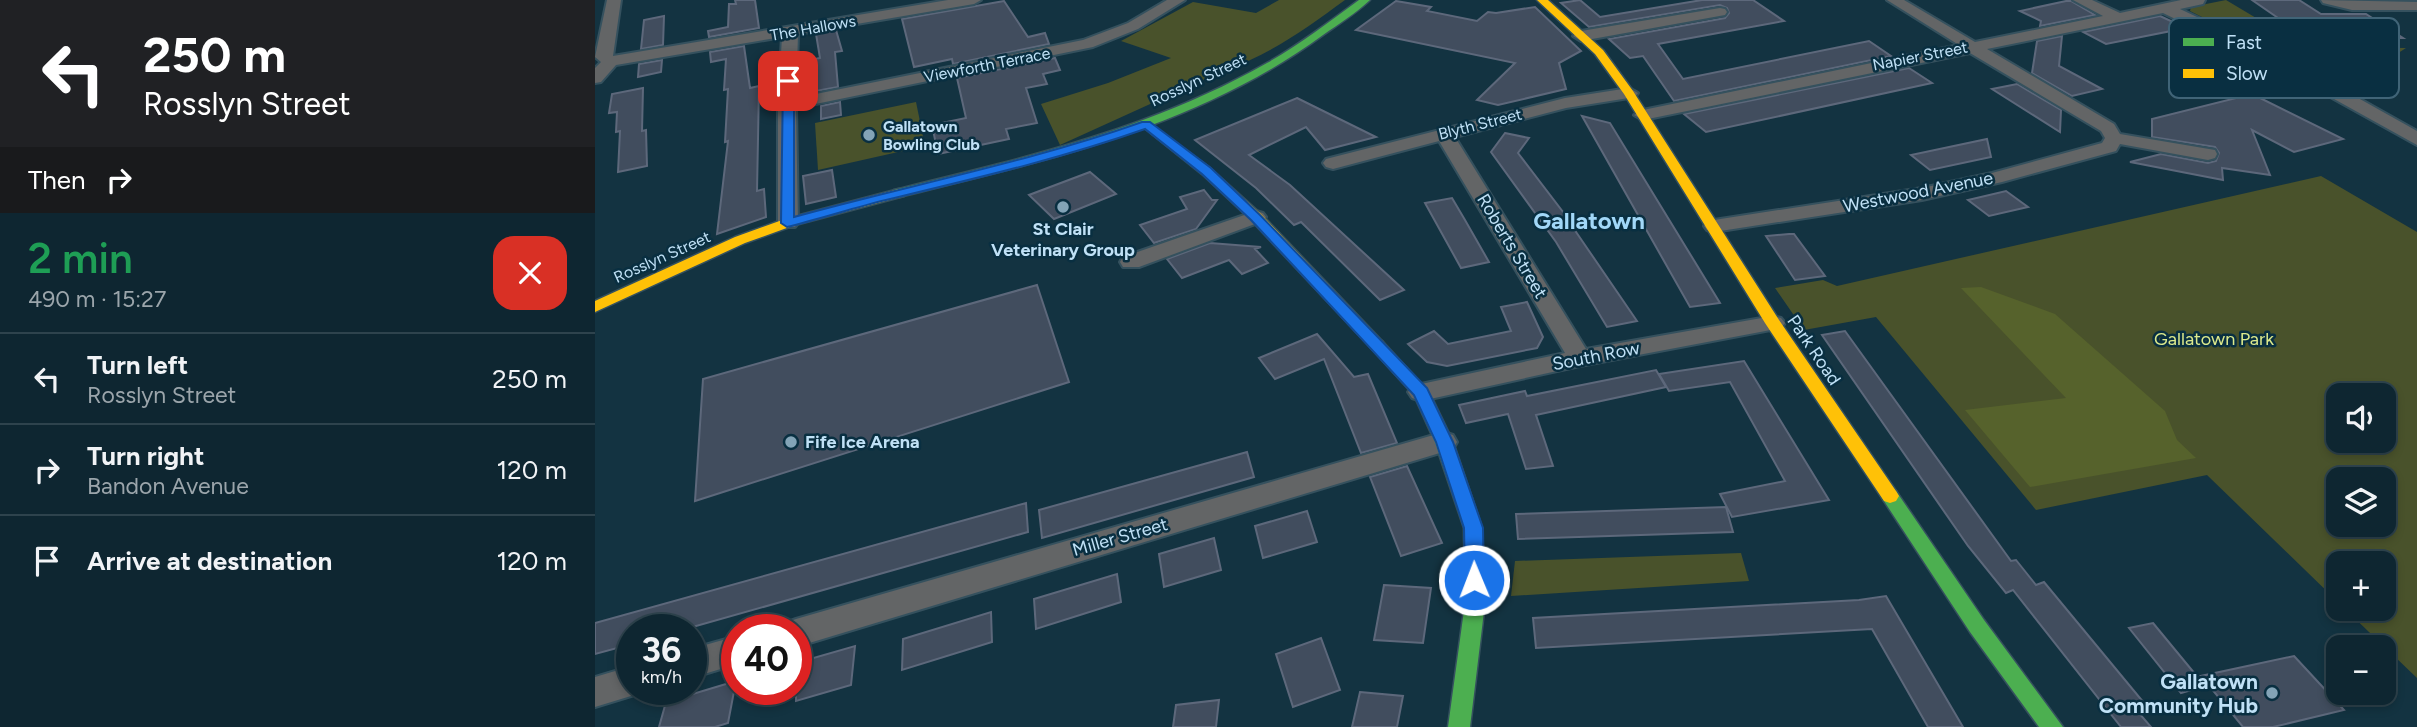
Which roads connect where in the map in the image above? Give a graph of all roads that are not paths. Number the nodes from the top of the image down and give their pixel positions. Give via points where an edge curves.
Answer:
1 (614, 0) edge
2 (974, 0) edge
3 (1178, 0) edge
4 (1365, 0) edge
5 (1542, 0) edge
6 (1894, 0) edge
7 (2080, 0) edge
8 (2328, 0) edge
9 (2198, 1) edge
10 (2417, 6) edge
11 (2165, 8) junction
12 (1720, 12) dead end
13 (2117, 18) junction
14 (2186, 18) edge
15 (790, 33) junction
16 (1581, 36) junction
17 (1971, 46) junction
18 (611, 61) junction
19 (595, 78) edge
20 (1629, 93) junction
21 (2345, 98) edge
22 (787, 105) junction
23 (1643, 115) junction
24 (1146, 124) junction
25 (1443, 133) junction
26 (2114, 138) junction
27 (2417, 139) edge
28 (2208, 155) dead end
29 (1333, 163) dead end
30 (1256, 217) junction
31 (787, 223) junction
32 (1714, 226) junction
33 (1131, 262) dead end
34 (595, 307) edge
35 (1773, 323) junction
36 (1580, 358) junction
37 (1421, 392) junction
38 (1444, 442) junction
39 (812, 628) edge
40 (616, 686) edge
41 (595, 692) edge
42 (1459, 727) edge
43 (2052, 727) edge

1 - 18 street via 603,57
2 - 15 street, The Hallows
3 - 22 street, Viewforth Terrace via 1133,26 1087,44
4 - 24 street, Rosslyn Street via 1287,56
5 - 16 street, Park Road
6 - 17 street
7 - 13 street
8 - 10 street via 2352,6
9 - 11 street, Napier Street
11 - 13 street, Napier Street
11 - 14 street
12 - 16 street
13 - 17 street, Napier Street
15 - 18 street, The Hallows
15 - 22 street
16 - 20 street, Park Road
17 - 23 street, Napier Street
17 - 26 street via 2108,128
18 - 19 street
20 - 23 street, Park Road
20 - 25 street, Blyth Street via 1565,103
21 - 27 street
22 - 31 street
23 - 32 street, Park Road
24 - 30 street
24 - 31 street, Rosslyn Street via 1041,159
25 - 29 street, Blyth Street
25 - 36 street, Roberts Street
26 - 28 street
26 - 32 street, Westwood Avenue via 2109,147 1971,184
30 - 33 street
30 - 37 street
31 - 34 street, Rosslyn Street via 684,264
32 - 35 street, Park Road
35 - 36 street, South Row
35 - 43 street, Park Road via 1977,626
36 - 37 street, South Row
37 - 38 street
38 - 39 street, Miller Street
38 - 42 street via 1473,528 1475,603
40 - 41 street

